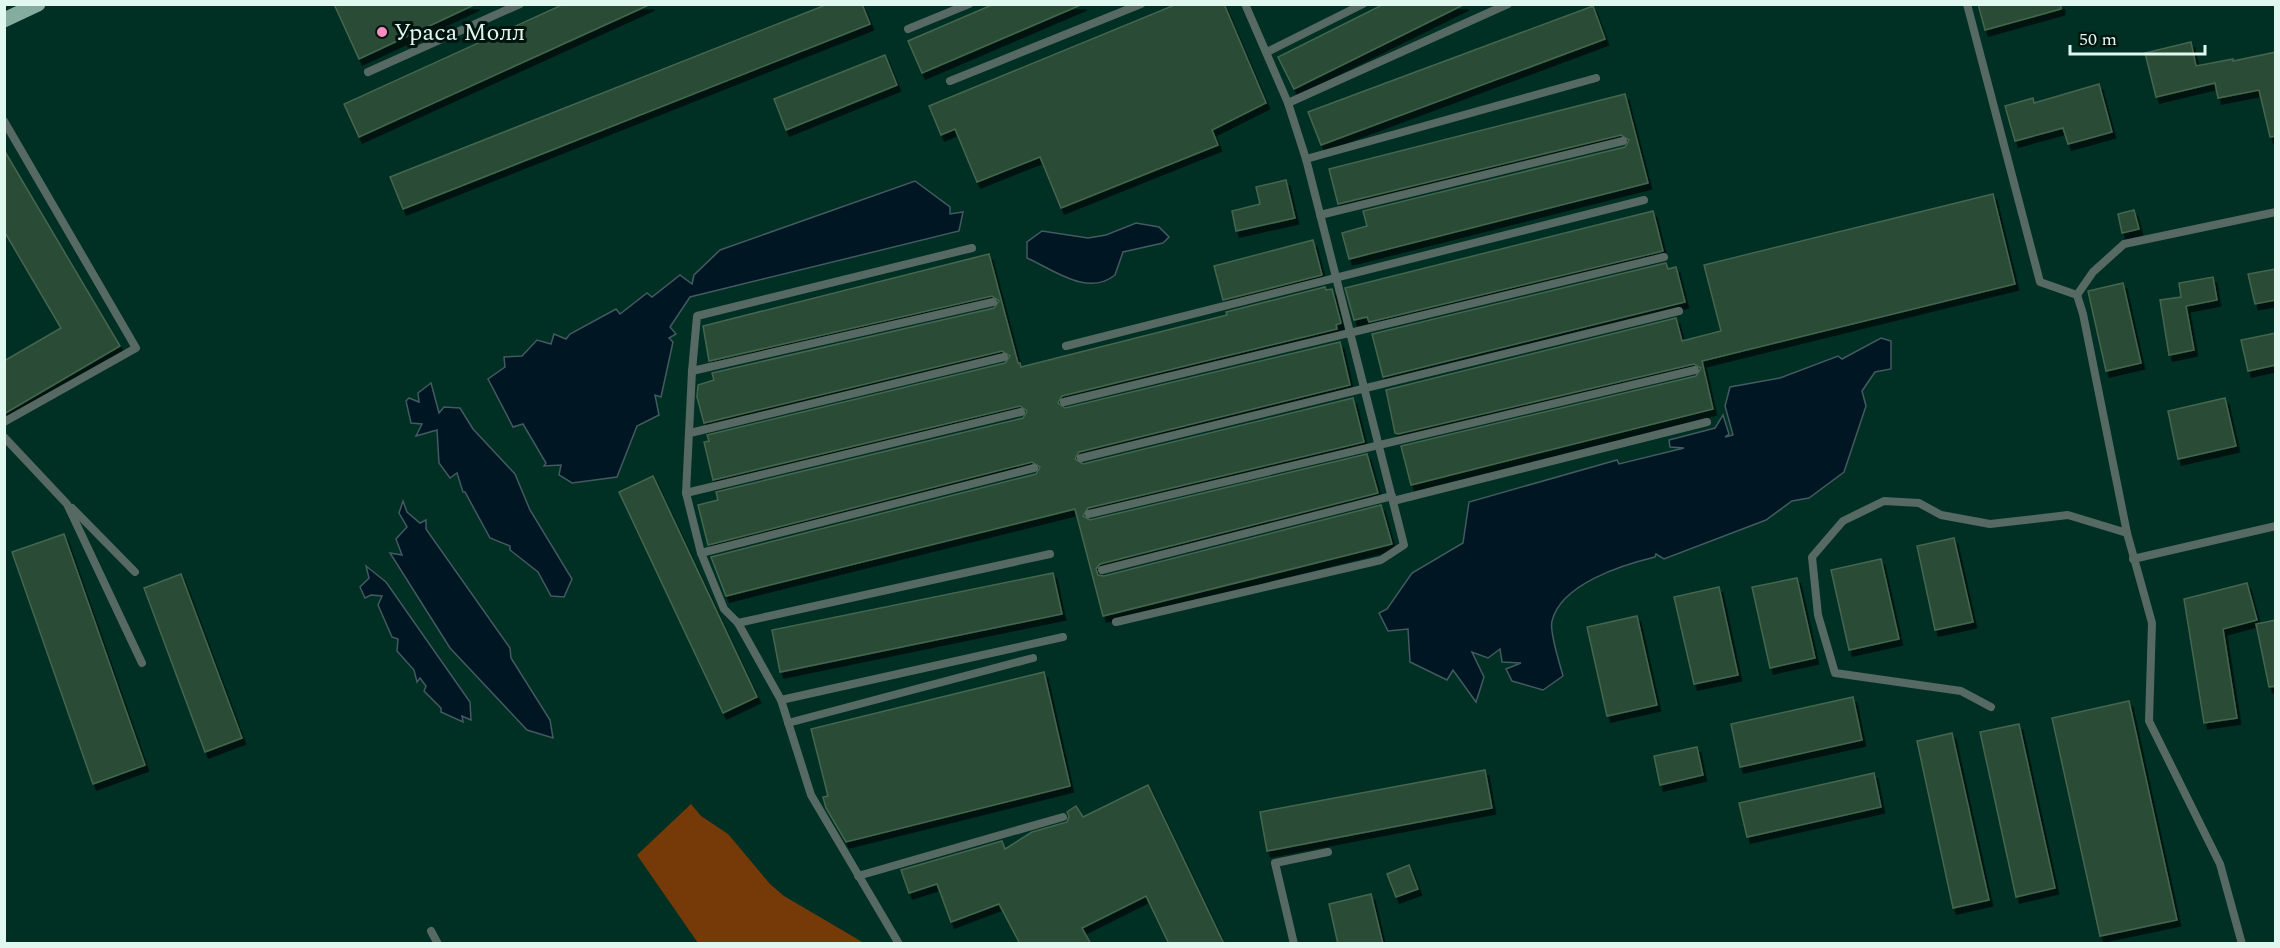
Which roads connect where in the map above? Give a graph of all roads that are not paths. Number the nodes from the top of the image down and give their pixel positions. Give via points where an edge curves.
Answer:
1 (38, 4) edge
2 (520, 4) edge
3 (969, 4) edge
4 (1141, 4) edge
5 (1245, 4) edge
6 (1363, 4) edge
7 (1508, 4) edge
8 (1967, 4) edge
9 (4, 20) edge
10 (908, 29) dead end
11 (1266, 52) junction
12 (368, 72) dead end
13 (1596, 78) dead end
14 (950, 81) dead end
15 (1288, 103) junction
16 (4, 121) edge
17 (1623, 141) dead end
18 (1306, 159) junction
19 (1644, 200) dead end
20 (2276, 212) edge
21 (1320, 214) junction
22 (972, 248) dead end
23 (1664, 257) dead end
24 (1337, 279) junction
25 (2077, 295) junction
26 (993, 302) dead end
27 (1679, 311) dead end
28 (1350, 332) junction
29 (1066, 346) dead end
30 (1004, 357) dead end
31 (1695, 370) dead end
32 (692, 371) junction
33 (1364, 387) junction
34 (1064, 402) dead end
35 (1021, 412) dead end
36 (4, 422) edge
37 (1707, 422) dead end
38 (690, 434) junction
39 (4, 437) edge
40 (1378, 443) junction
41 (1081, 458) dead end
42 (1034, 468) dead end
43 (686, 494) junction
44 (1392, 498) junction
45 (67, 504) junction
46 (1089, 514) dead end
47 (2276, 526) edge
48 (2127, 532) junction
49 (701, 553) junction
50 (1050, 554) dead end
51 (2133, 559) junction
52 (1102, 570) dead end
53 (135, 572) dead end
54 (1116, 622) dead end
55 (738, 623) junction
56 (1063, 637) dead end
57 (1033, 658) dead end
58 (142, 663) dead end
59 (781, 700) junction
60 (1991, 707) dead end
61 (788, 723) junction
62 (1063, 817) dead end
63 (1328, 852) dead end
64 (858, 876) junction
65 (431, 931) dead end
66 (438, 944) edge
67 (899, 944) edge
68 (1294, 944) edge
69 (2242, 944) edge

1 - 9 main road
2 - 12 lane
3 - 10 lane
4 - 14 lane
5 - 11 lane
6 - 11 lane
7 - 15 lane
8 - 25 lane via 2040,282
11 - 15 lane
13 - 18 lane
15 - 18 lane
16 - 36 lane via 136,348
17 - 21 lane
18 - 21 lane
19 - 24 lane
20 - 25 lane via 2124,244 2093,273
21 - 24 lane
22 - 32 lane via 697,315
23 - 28 lane
24 - 28 lane
24 - 29 lane
25 - 48 lane
26 - 32 lane
27 - 33 lane
28 - 33 lane
28 - 34 lane
30 - 38 lane
31 - 40 lane via 1403,441
32 - 38 lane
33 - 40 lane
33 - 41 lane
35 - 43 lane
37 - 44 lane
38 - 43 lane
39 - 45 lane
40 - 44 lane
40 - 46 lane
42 - 49 lane
43 - 49 lane
44 - 52 lane
44 - 54 lane via 1404,545 1381,560
45 - 53 lane
45 - 58 lane
47 - 51 lane
48 - 51 lane
48 - 60 lane via 2068,515 1990,524 1941,515 1919,503 1884,501 1843,521 1812,556 1818,615 1835,673 1961,691
49 - 55 lane via 724,609
50 - 55 lane
51 - 69 lane via 2152,623 2149,721 2220,864
55 - 59 lane
56 - 59 lane
57 - 61 lane
59 - 61 lane
61 - 64 lane via 811,795
62 - 64 lane
63 - 68 lane via 1275,863
64 - 67 lane
65 - 66 lane

